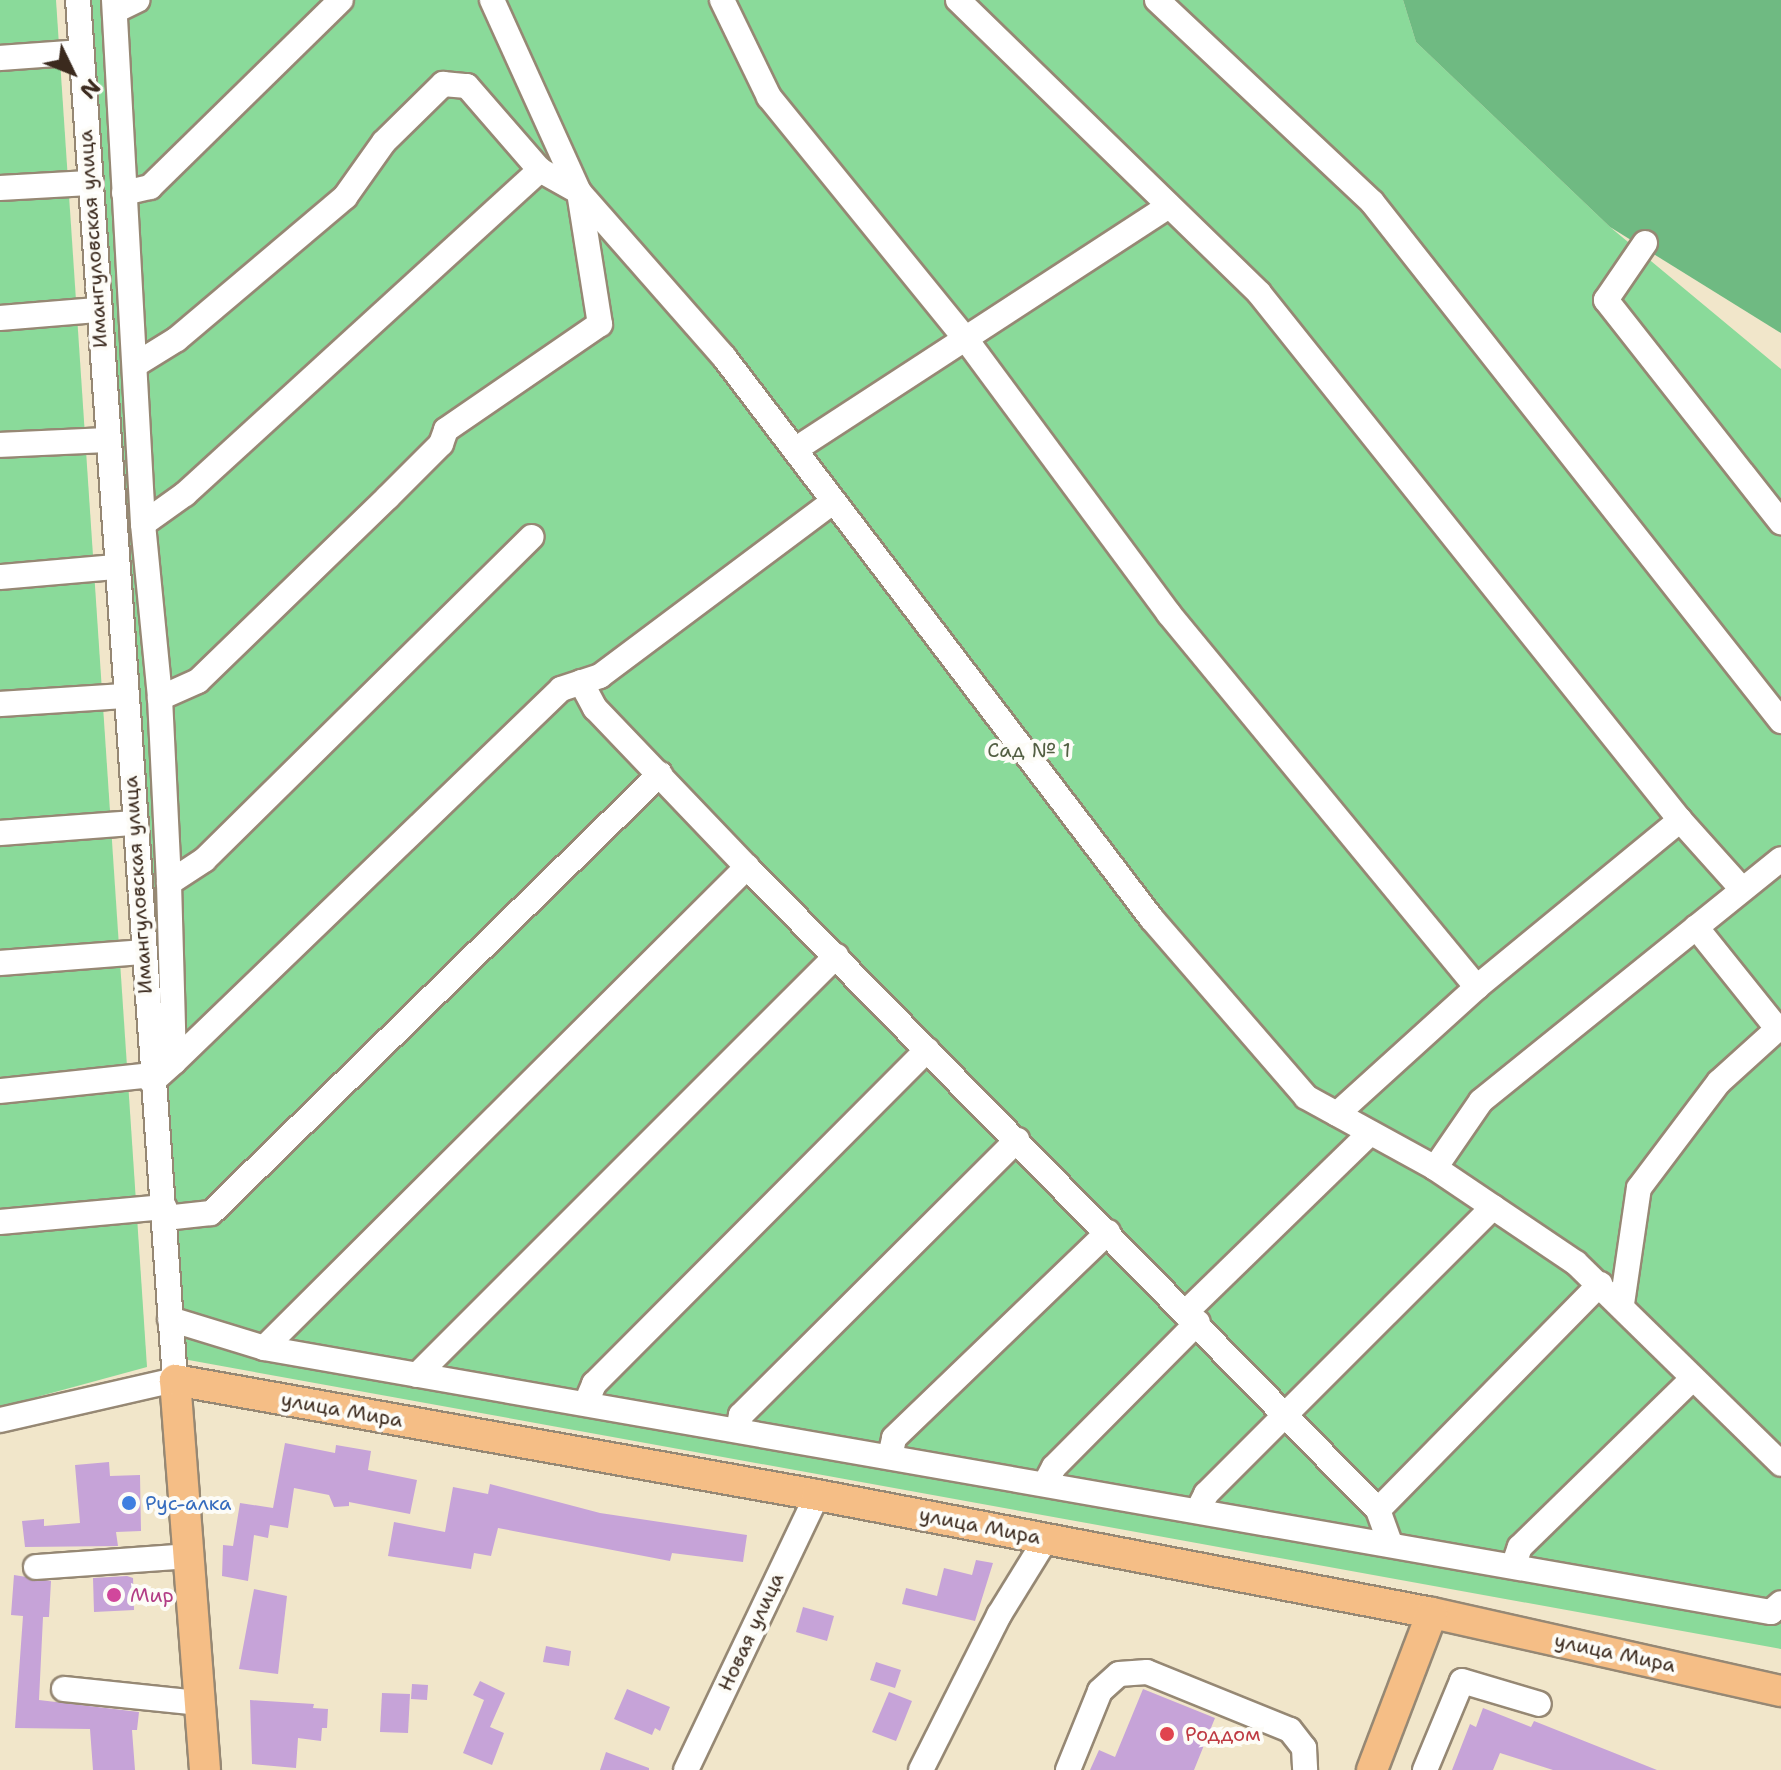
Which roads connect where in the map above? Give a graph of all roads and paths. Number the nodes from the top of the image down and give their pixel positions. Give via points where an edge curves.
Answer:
1 (78, 0) edge
2 (138, 0) edge
3 (341, 0) edge
4 (492, 0) edge
5 (722, 0) edge
6 (958, 0) edge
7 (1157, 0) edge
8 (115, 6) edge
9 (81, 52) junction
10 (0, 58) edge
11 (540, 170) junction
12 (89, 183) junction
13 (0, 188) edge
14 (579, 192) junction
15 (124, 193) junction
16 (1169, 206) junction
17 (1645, 243) dead end
18 (97, 310) junction
19 (0, 318) edge
20 (965, 338) junction
21 (135, 365) junction
22 (106, 440) junction
23 (0, 445) edge
24 (796, 449) junction
25 (833, 502) junction
26 (1781, 522) edge
27 (143, 524) junction
28 (531, 537) dead end
29 (115, 567) junction
30 (0, 577) edge
31 (581, 682) junction
32 (124, 696) junction
33 (160, 698) junction
34 (0, 704) edge
35 (1781, 721) edge
36 (660, 774) junction
37 (1680, 820) junction
38 (133, 823) junction
39 (0, 833) edge
40 (1781, 859) edge
41 (747, 867) junction
42 (169, 883) junction
43 (1742, 889) junction
44 (1696, 927) junction
45 (143, 952) junction
46 (836, 956) junction
47 (0, 963) edge
48 (1477, 987) junction
49 (1779, 1027) edge
50 (927, 1050) junction
51 (174, 1062) junction
52 (152, 1079) junction
53 (0, 1091) edge
54 (1337, 1114) junction
55 (1370, 1133) junction
56 (1017, 1140) junction
57 (1435, 1168) junction
58 (1493, 1207) junction
59 (164, 1212) junction
60 (0, 1222) edge
61 (1108, 1232) junction
62 (1600, 1284) junction
63 (1622, 1304) junction
64 (1192, 1317) junction
65 (170, 1319) junction
66 (264, 1348) junction
67 (417, 1375) junction
68 (1692, 1379) junction
69 (175, 1380) junction
70 (586, 1403) junction
71 (1286, 1414) junction
72 (0, 1420) edge
73 (738, 1430) junction
74 (890, 1456) junction
75 (1781, 1464) edge
76 (1046, 1482) junction
77 (817, 1495) junction
78 (1199, 1508) junction
79 (1378, 1510) junction
80 (1046, 1539) junction
81 (1389, 1541) junction
82 (189, 1556) junction
83 (1514, 1564) junction
84 (36, 1567) dead end
85 (1781, 1603) edge
86 (1432, 1613) junction
87 (64, 1689) dead end
88 (1781, 1691) edge
89 (200, 1703) junction
90 (1539, 1704) dead end
91 (205, 1770) edge
92 (686, 1770) edge
93 (921, 1770) edge
94 (1068, 1770) edge
95 (1305, 1770) edge
96 (1372, 1770) edge
97 (1425, 1770) edge

1 - 9 street, Имангуловская улица
2 - 8 street
3 - 15 street via 150,187
4 - 14 street
5 - 20 street via 769,97
6 - 16 street
7 - 35 street via 1372,202
8 - 15 street
9 - 10 street
9 - 12 street, Имангуловская улица
11 - 14 street
11 - 21 street via 467,86 443,84 384,142 345,197 177,339
11 - 27 street via 185,494
12 - 13 street
12 - 18 street, Имангуловская улица
14 - 24 street
14 - 33 street via 600,324 446,430 441,444 198,681
15 - 21 street
16 - 20 street
16 - 37 street via 1259,293
17 - 26 street via 1606,300
18 - 19 street
18 - 22 street, Имангуловская улица
20 - 24 street
20 - 48 street via 1169,614
21 - 27 street
22 - 23 street
22 - 29 street, Имангуловская улица
24 - 25 street
25 - 31 street via 600,676
25 - 54 street via 1152,919 1306,1097
27 - 33 street
28 - 42 street via 204,860
29 - 30 street
29 - 32 street, Имангуловская улица
31 - 36 street via 595,708
31 - 51 street via 561,689
32 - 34 street
32 - 38 street, Имангуловская улица
33 - 42 street
36 - 41 street
36 - 59 street via 211,1213
37 - 43 street
37 - 48 street
38 - 39 street
38 - 45 street, Имангуловская улица
40 - 43 street
41 - 46 street
41 - 66 street
42 - 51 street
43 - 44 street
44 - 49 street
44 - 57 street via 1481,1101
45 - 47 street
45 - 52 street, Имангуловская улица
46 - 50 street
46 - 67 street
48 - 54 street
49 - 63 street via 1719,1082 1639,1188
50 - 56 street
50 - 70 street via 594,1384
51 - 52 street
52 - 53 street
52 - 59 street, Имангуловская улица
54 - 55 street
55 - 57 street
55 - 64 street
56 - 61 street
56 - 73 street via 741,1415
57 - 58 street
58 - 62 street
58 - 71 street
59 - 60 street
59 - 65 street, Имангуловская улица
61 - 64 street
61 - 74 street via 894,1438
62 - 63 street
62 - 79 street
63 - 68 street
64 - 71 street
64 - 76 street
65 - 66 street
65 - 69 street, Имангуловская улица
66 - 67 street
67 - 70 street
68 - 75 street
68 - 83 street via 1520,1547
69 - 72 street
69 - 77 main road, улица Мира
69 - 82 main road, Имангуловская улица
70 - 73 street
71 - 78 street via 1206,1494
71 - 79 street
73 - 74 street
74 - 76 street
76 - 78 street
77 - 80 main road, улица Мира
77 - 92 street, Новая улица
78 - 81 street
79 - 81 street
80 - 86 main road, улица Мира
80 - 93 street via 999,1615
81 - 83 street
82 - 84 street
82 - 89 main road, Имангуловская улица
83 - 85 street via 1771,1612
86 - 88 main road, улица Мира
86 - 96 main road
87 - 89 street
89 - 91 main road, Имангуловская улица
90 - 97 street via 1462,1681
94 - 95 street via 1100,1691 1119,1674 1147,1672 1290,1730 1304,1748

